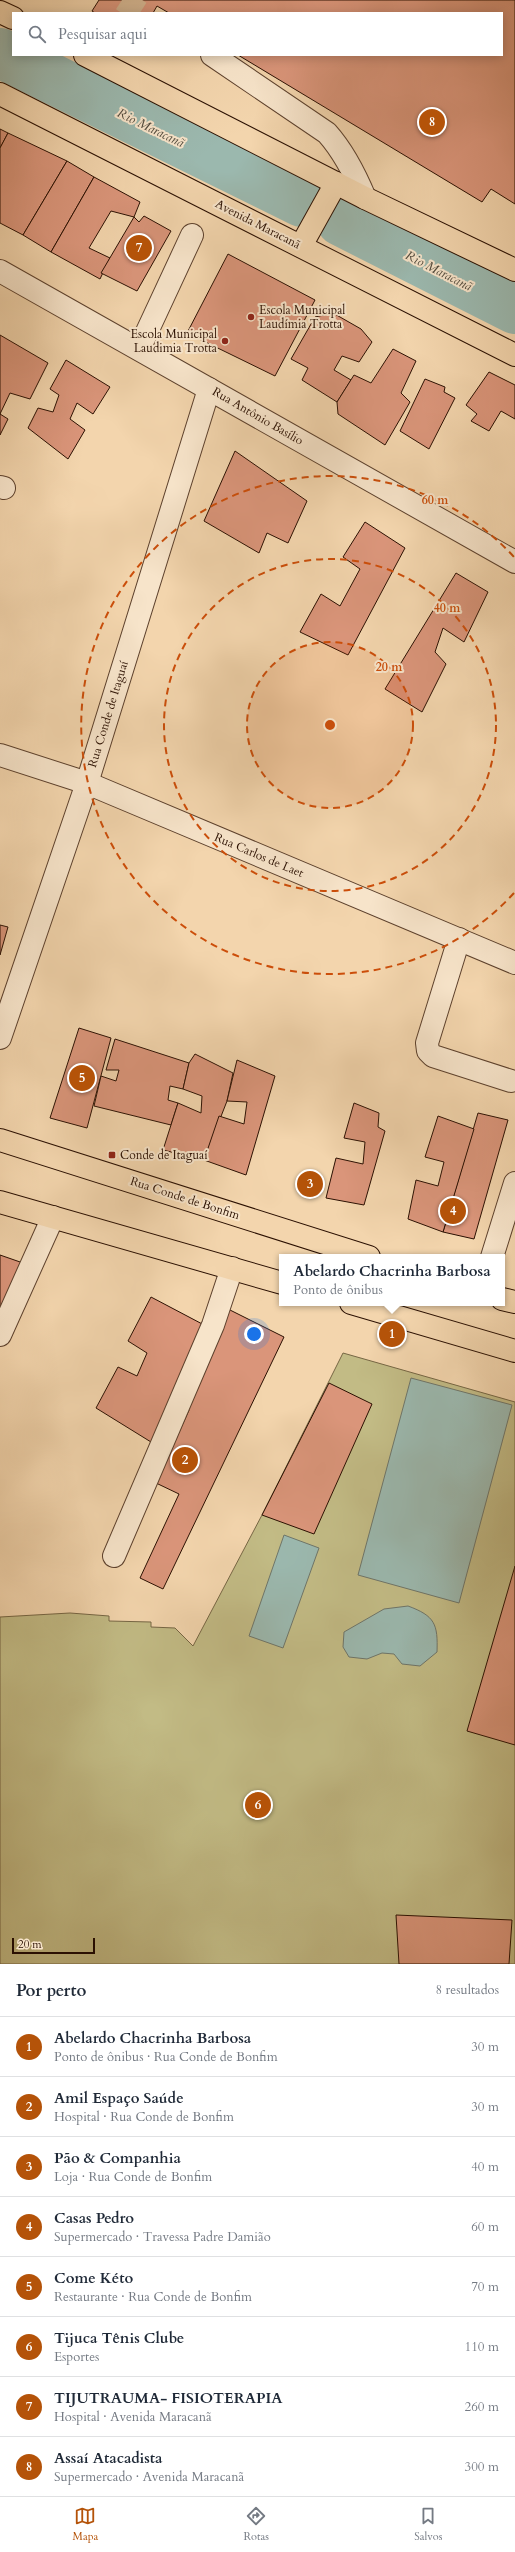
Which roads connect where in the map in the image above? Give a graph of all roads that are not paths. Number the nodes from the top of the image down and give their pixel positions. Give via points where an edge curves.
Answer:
1 (0, 12) edge
2 (12, 18) edge
3 (87, 56) edge
4 (213, 56) edge
5 (0, 94) edge
6 (336, 183) junction
7 (365, 198) junction
8 (192, 235) dead end
9 (305, 238) junction
10 (515, 270) edge
11 (0, 271) edge
12 (139, 349) junction
13 (515, 355) edge
14 (209, 389) junction
15 (515, 562) edge
16 (0, 755) edge
17 (87, 783) junction
18 (459, 939) junction
19 (515, 963) edge
20 (0, 1038) edge
21 (511, 1081) dead end
22 (0, 1140) edge
23 (515, 1183) edge
24 (0, 1202) edge
25 (53, 1217) junction
26 (360, 1254) edge
27 (492, 1254) edge
28 (232, 1268) junction
29 (279, 1282) edge
30 (505, 1300) edge
31 (515, 1302) edge
32 (361, 1306) edge
33 (0, 1335) edge
34 (515, 1351) edge
35 (114, 1556) dead end

1 - 2 main road
3 - 6 main road
4 - 7 street via 327,133 350,165
5 - 9 main road, Avenida Maracanã
6 - 7 main road
6 - 9 main road
7 - 10 main road
8 - 12 street
9 - 13 main road, Avenida Maracanã
11 - 12 street, Rua Antônio Basílio
12 - 14 street, Rua Antônio Basílio
14 - 15 street, Rua Antônio Basílio
14 - 17 street, Rua Conde de Itaguaí
16 - 17 street, Rua Carlos de Laet
17 - 18 street, Rua Carlos de Laet
17 - 20 street, Rua Conde de Itaguaí
18 - 19 street, Rua Carlos de Laet
18 - 21 street via 427,1043 428,1051 433,1056
22 - 26 main road, Rua Conde de Bonfim
23 - 27 street
24 - 25 main road
25 - 28 main road
25 - 33 street
28 - 29 main road
28 - 35 street via 213,1325
30 - 31 main road
32 - 34 main road

